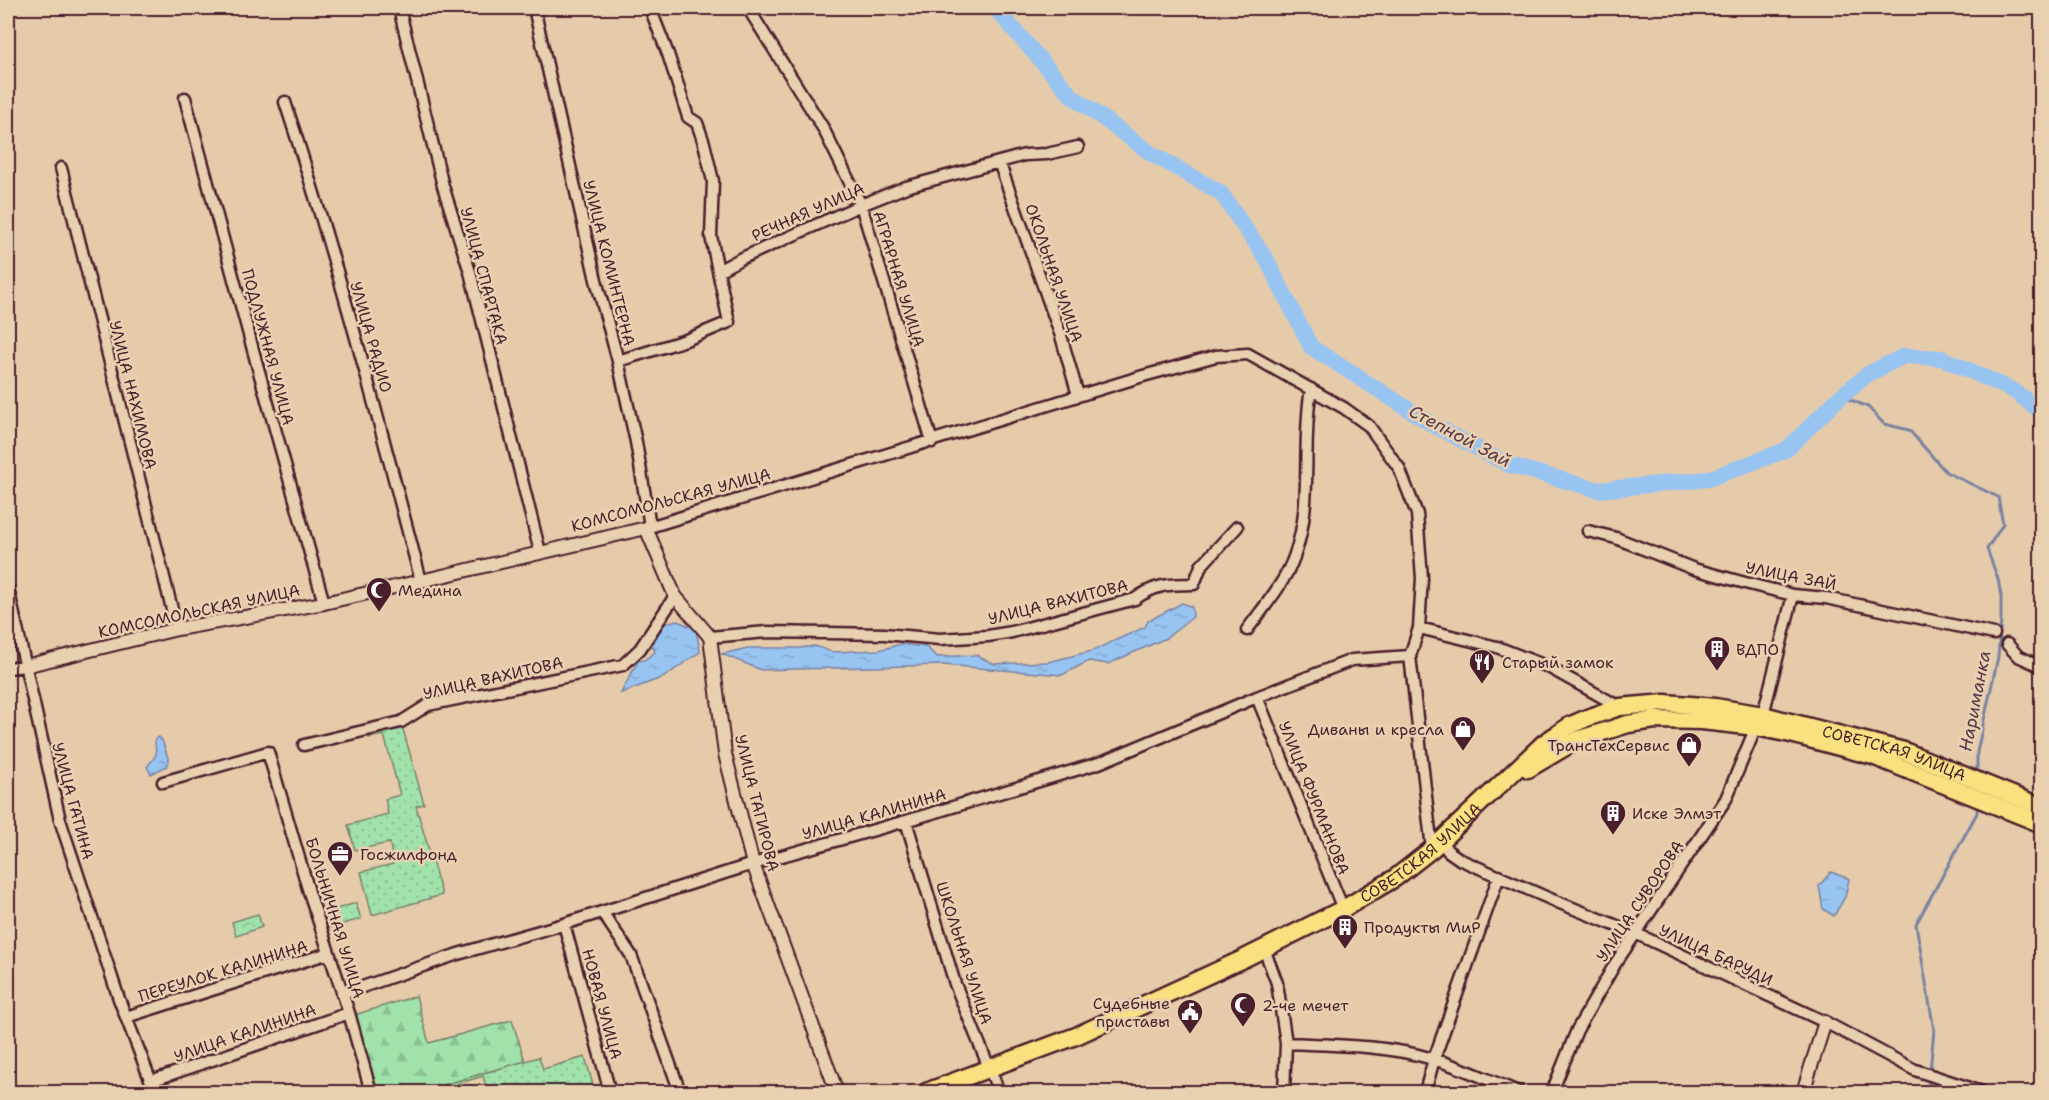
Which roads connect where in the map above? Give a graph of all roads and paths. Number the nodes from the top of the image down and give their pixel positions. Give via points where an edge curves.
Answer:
1 (399, 8) edge
2 (534, 8) edge
3 (650, 8) edge
4 (748, 8) edge
5 (185, 98) dead end
6 (285, 102) dead end
7 (1078, 147) dead end
8 (999, 162) junction
9 (61, 168) dead end
10 (861, 205) junction
11 (718, 271) junction
12 (618, 361) junction
13 (1311, 389) junction
14 (1078, 395) junction
15 (932, 442) junction
16 (648, 527) junction
17 (1237, 527) dead end
18 (1588, 531) dead end
19 (540, 552) junction
20 (421, 581) junction
21 (8, 588) edge
22 (1793, 595) junction
23 (675, 596) junction
24 (324, 603) junction
25 (1419, 628) junction
26 (177, 629) junction
27 (1247, 630) dead end
28 (1994, 634) dead end
29 (710, 637) junction
30 (2007, 644) dead end
31 (1410, 656) junction
32 (25, 666) junction
33 (2042, 667) edge
34 (8, 668) edge
35 (1257, 697) junction
36 (1620, 707) junction
37 (1760, 721) junction
38 (304, 745) dead end
39 (163, 782) dead end
40 (1486, 799) junction
41 (2033, 809) edge
42 (906, 821) junction
43 (2042, 824) edge
44 (1437, 845) junction
45 (753, 864) junction
46 (1499, 876) junction
47 (1342, 909) junction
48 (602, 912) junction
49 (564, 924) junction
50 (1637, 934) junction
51 (1264, 949) junction
52 (329, 954) junction
53 (342, 994) junction
54 (349, 1013) junction
55 (126, 1017) junction
56 (1825, 1022) junction
57 (1286, 1043) junction
58 (1434, 1059) junction
59 (989, 1070) junction
60 (151, 1081) junction
61 (155, 1092) edge
62 (371, 1092) edge
63 (610, 1092) edge
64 (680, 1092) edge
65 (837, 1092) edge
66 (926, 1092) edge
67 (999, 1092) edge
68 (1284, 1092) edge
69 (1425, 1092) edge
70 (1519, 1092) edge
71 (1552, 1092) edge
72 (1803, 1092) edge
73 (1982, 1092) edge

1 - 19 street, УЛИЦА СПАРТАКА
2 - 12 street, УЛИЦА КОМИНТЕРНА
3 - 11 street via 688,117 697,123 704,143 713,181 711,236
4 - 10 street, АГРАРНАЯ УЛИЦА via 823,128
5 - 24 street, ПОДЛУЖНАЯ УЛИЦА
6 - 20 street, УЛИЦА РАДИО via 359,345
7 - 8 street, РЕЧНАЯ УЛИЦА
8 - 10 street, РЕЧНАЯ УЛИЦА via 906,187
8 - 14 street, ОКОЛЬНАЯ УЛИЦА
9 - 26 street, УЛИЦА НАХИМОВА
10 - 11 street, РЕЧНАЯ УЛИЦА
10 - 15 street, АГРАРНАЯ УЛИЦА
11 - 12 street via 729,322
12 - 16 street, УЛИЦА КОМИНТЕРНА via 636,442
13 - 14 street, КОМСОМОЛЬСКАЯ УЛИЦА via 1248,354 1216,356
13 - 25 street, КОМСОМОЛЬСКАЯ УЛИЦА via 1370,426 1399,468 1417,514 1422,578
13 - 27 street via 1303,523 1294,557 1281,584
14 - 15 street, КОМСОМОЛЬСКАЯ УЛИЦА
15 - 16 street, КОМСОМОЛЬСКАЯ УЛИЦА
16 - 19 street, КОМСОМОЛЬСКАЯ УЛИЦА
16 - 23 street
17 - 29 street, УЛИЦА ВАХИТОВА via 1201,566 1194,584 1165,584 1135,599 1012,632 940,639 767,632
18 - 22 street, УЛИЦА ЗАЙ via 1694,569
19 - 20 street, КОМСОМОЛЬСКАЯ УЛИЦА
20 - 24 street, КОМСОМОЛЬСКАЯ УЛИЦА
21 - 32 street, УЛИЦА ГАТИНА
22 - 28 street, УЛИЦА ЗАЙ via 1826,598
22 - 37 street, УЛИЦА СУВОРОВА
23 - 29 street
23 - 38 street, УЛИЦА ВАХИТОВА via 640,649 623,665 428,705 401,722
24 - 26 street, КОМСОМОЛЬСКАЯ УЛИЦА
25 - 31 street, КОМСОМОЛЬСКАЯ УЛИЦА
25 - 36 street via 1497,647 1548,667
26 - 32 street, КОМСОМОЛЬСКАЯ УЛИЦА
29 - 45 street, УЛИЦА ТАГИРОВА via 724,754
30 - 33 street via 2019,656
31 - 35 street, УЛИЦА КАЛИНИНА via 1352,660
31 - 44 street
32 - 34 street
32 - 55 street, УЛИЦА ГАТИНА via 60,820
35 - 42 street, УЛИЦА КАЛИНИНА via 1099,763
35 - 47 street, УЛИЦА ФУРМАНОВА
36 - 37 main road, СОВЕТСКАЯ УЛИЦА via 1665,703 1714,707
36 - 40 main road, СОВЕТСКАЯ УЛИЦА via 1558,732
37 - 40 main road, СОВЕТСКАЯ УЛИЦА via 1655,720 1628,724 1584,737 1558,750
37 - 41 main road, СОВЕТСКАЯ УЛИЦА via 1791,734 1875,749
37 - 50 street, УЛИЦА СУВОРОВА via 1726,799
39 - 52 street, БОЛЬНИЧНАЯ УЛИЦА via 268,752
40 - 44 main road, СОВЕТСКАЯ УЛИЦА
41 - 43 main road, СОВЕТСКАЯ УЛИЦА
42 - 45 street, УЛИЦА КАЛИНИНА
42 - 59 street, ШКОЛЬНАЯ УЛИЦА via 955,984
44 - 46 street, УЛИЦА БАРУДИ
44 - 47 main road, СОВЕТСКАЯ УЛИЦА via 1395,878
45 - 48 street, УЛИЦА КАЛИНИНА
45 - 65 street, УЛИЦА ТАГИРОВА
46 - 50 street, УЛИЦА БАРУДИ
46 - 58 street
47 - 51 main road, СОВЕТСКАЯ УЛИЦА
48 - 49 street, УЛИЦА КАЛИНИНА
48 - 64 street via 631,955
49 - 53 street, УЛИЦА КАЛИНИНА via 458,954
49 - 63 street, НОВАЯ УЛИЦА
50 - 56 street, УЛИЦА БАРУДИ
50 - 71 street, УЛИЦА СУВОРОВА via 1577,1030
51 - 57 street via 1277,983
51 - 59 main road, СОВЕТСКАЯ УЛИЦА via 1076,1036
52 - 53 street, БОЛЬНИЧНАЯ УЛИЦА
52 - 55 street, ПЕРЕУЛОК КАЛИНИНА
53 - 54 street, БОЛЬНИЧНАЯ УЛИЦА
54 - 60 street, УЛИЦА КАЛИНИНА
54 - 62 street, БОЛЬНИЧНАЯ УЛИЦА
55 - 60 street, УЛИЦА ГАТИНА
56 - 72 street
56 - 73 street, УЛИЦА БАРУДИ via 1915,1070
57 - 58 street via 1394,1050
57 - 68 street
58 - 69 street
58 - 70 street
59 - 66 main road, СОВЕТСКАЯ УЛИЦА
59 - 67 street, ШКОЛЬНАЯ УЛИЦА
60 - 61 street, УЛИЦА ГАТИНА

